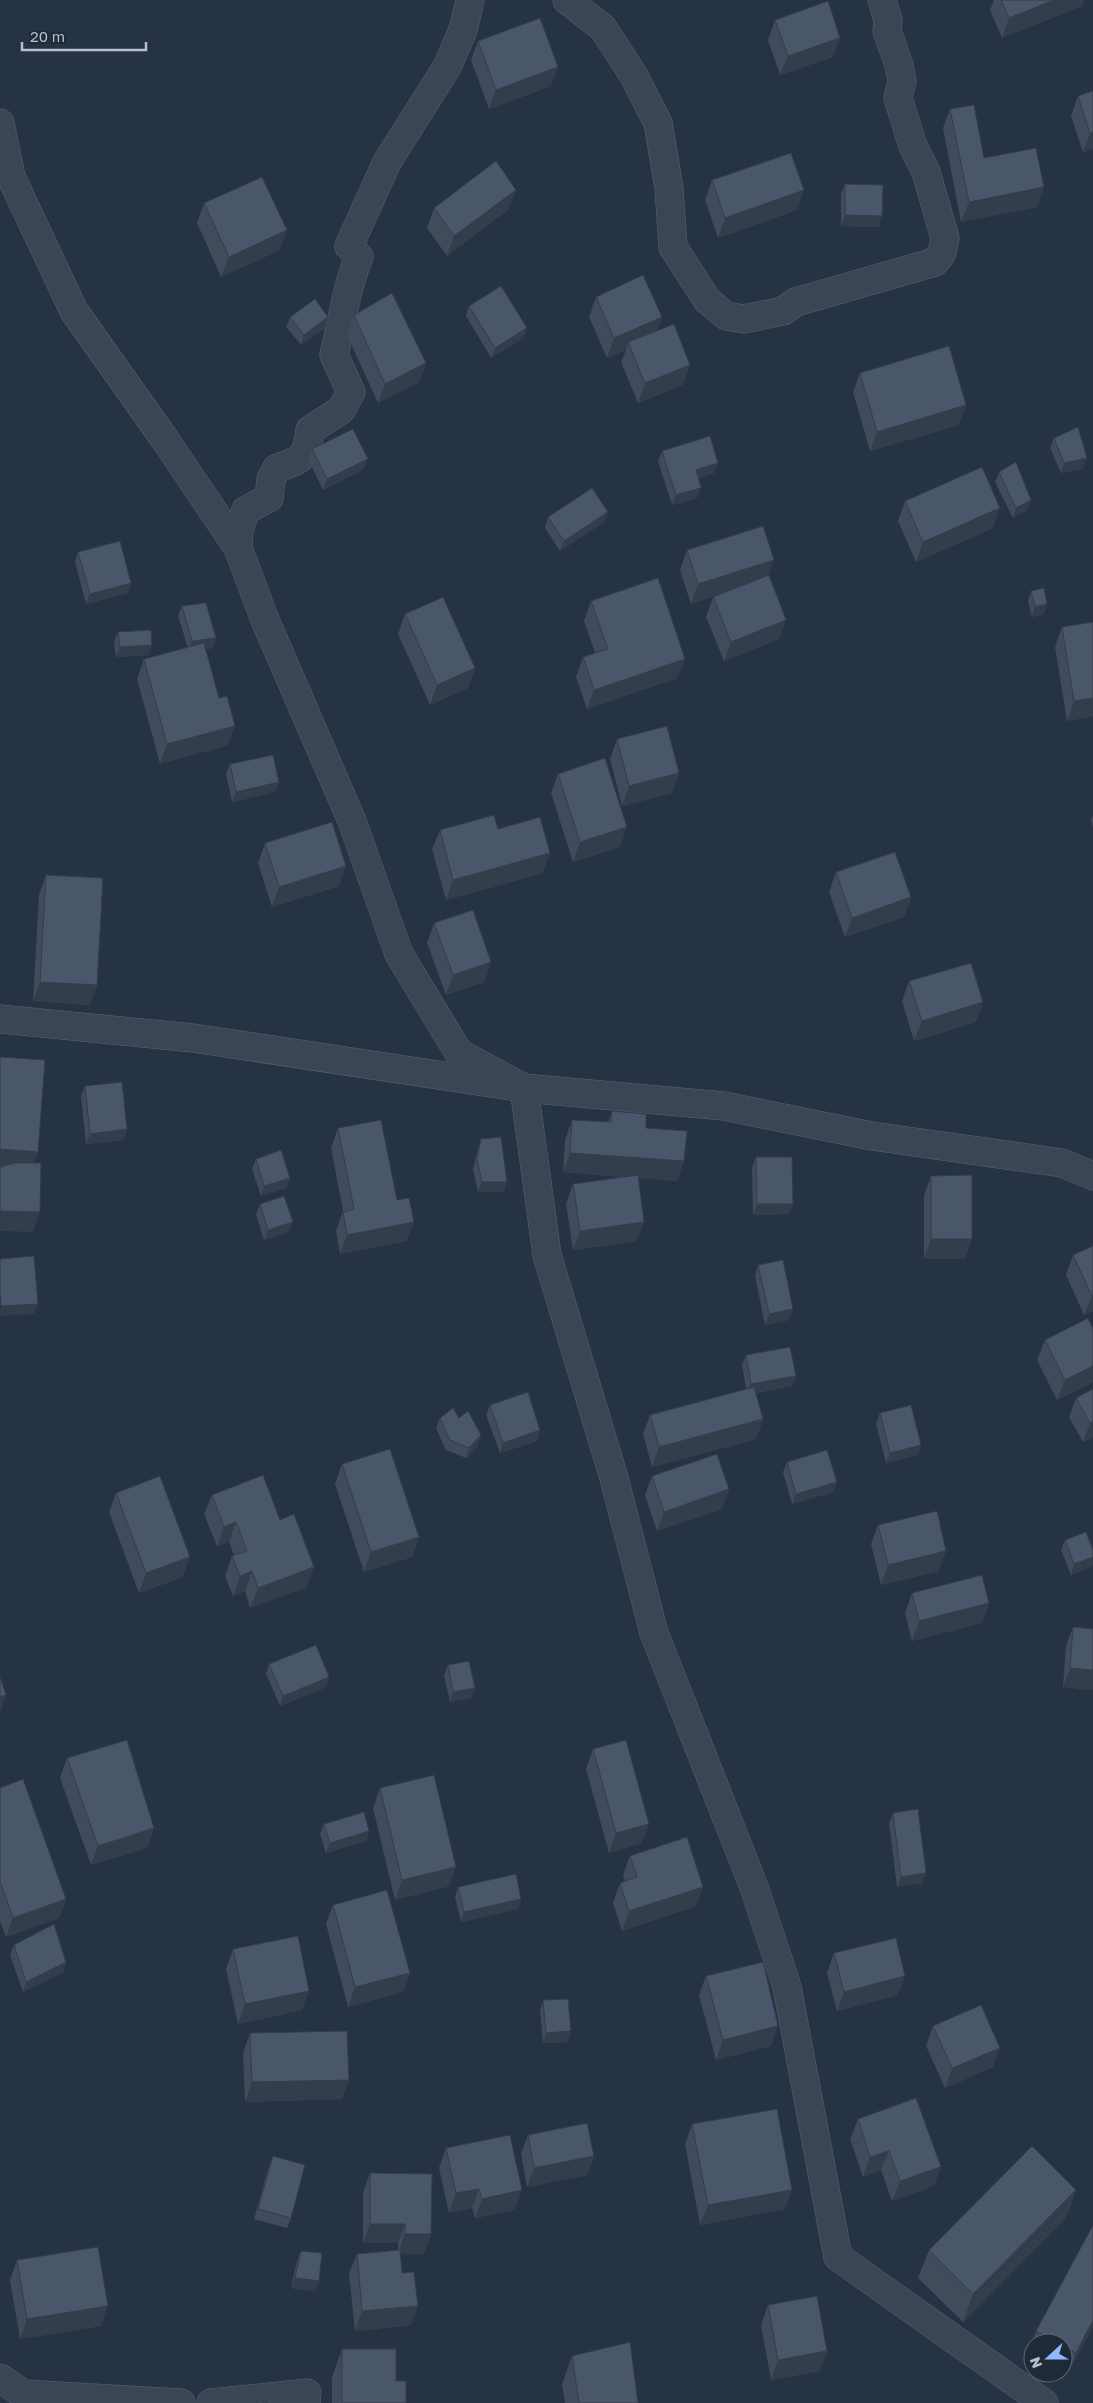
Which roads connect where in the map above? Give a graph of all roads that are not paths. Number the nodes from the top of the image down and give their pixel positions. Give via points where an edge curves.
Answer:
1 (470, 0) edge
2 (567, 0) edge
3 (882, 0) edge
4 (0, 123) edge
5 (238, 548) junction
6 (0, 1019) edge
7 (524, 1088) junction
8 (1093, 1176) edge
9 (0, 2378) edge
10 (181, 2403) edge
11 (211, 2403) edge
12 (306, 2403) edge
13 (1044, 2403) edge

1 - 5 street via 463,30 447,67 388,162 348,246 359,257 349,281 334,355 352,392 341,410 310,430 307,451 298,462 277,468 271,479 269,498 246,510 239,530
2 - 3 street via 604,28 658,123 669,188 673,247 707,300 726,316 744,319 783,311 796,302 935,262 942,253 945,238 929,181 898,98 902,81 887,31 888,20
4 - 5 street via 11,177 74,311
5 - 7 street via 265,620 352,821 399,954 458,1053
6 - 7 street via 194,1038
7 - 8 street via 724,1106 872,1136 1062,1163
7 - 13 street via 547,1256 614,1478 654,1633 754,1887 787,1987 838,2257
9 - 10 street via 23,2394
11 - 12 street via 308,2393

